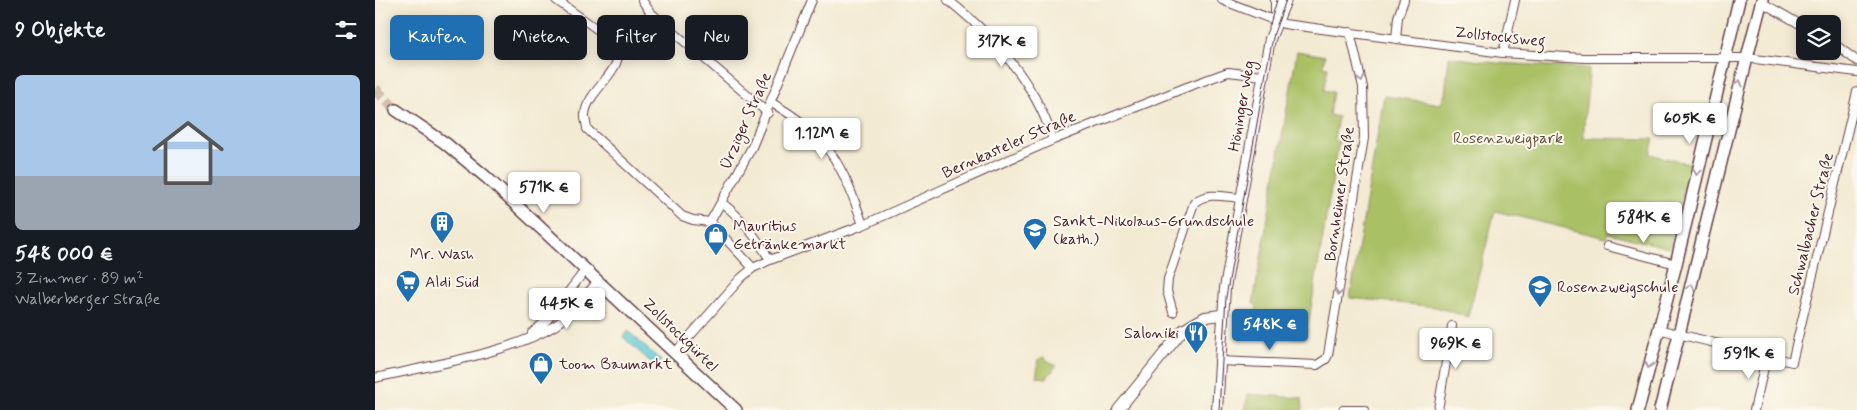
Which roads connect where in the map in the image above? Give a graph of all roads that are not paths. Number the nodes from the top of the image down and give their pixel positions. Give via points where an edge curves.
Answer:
1 (556, 0) edge
2 (642, 0) edge
3 (812, 0) edge
4 (949, 0) edge
5 (1222, 0) edge
6 (1276, 0) edge
7 (1286, 0) edge
8 (1404, 0) edge
9 (1515, 0) edge
10 (1739, 0) edge
11 (1760, 1) edge
12 (1276, 21) junction
13 (1796, 22) edge
14 (1350, 32) junction
15 (1396, 39) junction
16 (1841, 49) edge
17 (1503, 53) junction
18 (1724, 57) junction
19 (1747, 58) junction
20 (1857, 61) edge
21 (1857, 68) edge
22 (1857, 72) edge
23 (1263, 76) junction
24 (1857, 92) edge
25 (770, 102) junction
26 (396, 110) tunnel mouth
27 (767, 113) junction
28 (1053, 140) junction
29 (1241, 198) junction
30 (722, 203) junction
31 (710, 222) junction
32 (863, 225) junction
33 (1607, 246) dead end
34 (770, 260) junction
35 (1676, 264) junction
36 (753, 268) junction
37 (586, 269) junction
38 (599, 281) junction
39 (1173, 312) dead end
40 (1221, 315) junction
41 (1452, 326) dead end
42 (1658, 329) junction
43 (1679, 334) junction
44 (529, 337) junction
45 (675, 353) junction
46 (1767, 356) junction
47 (1219, 360) junction
48 (375, 378) edge
49 (736, 410) edge
50 (1118, 410) edge
51 (1217, 410) edge
52 (1343, 410) edge
53 (1364, 410) edge
54 (1438, 410) edge
55 (1638, 410) edge
56 (1660, 410) edge
57 (1754, 410) edge

1 - 31 street via 615,42 619,50 619,59 588,103 585,114 587,129 681,216
2 - 27 street via 650,12
3 - 25 street, Ürziger Straße
4 - 28 street via 978,24 1026,81 1046,117
5 - 12 street, Zollstocksweg
6 - 12 street, Höninger Weg
7 - 12 street, Höninger Weg
8 - 15 street
9 - 17 street
10 - 18 main road
11 - 13 street
11 - 19 main road
12 - 14 street, Zollstocksweg
12 - 23 street, Höninger Weg
14 - 15 street, Zollstocksweg
14 -> 47 street, Bornheimer Straße via 1363,87 1365,138 1326,359 1317,365
15 - 17 street, Zollstocksweg
16 - 20 street
17 - 18 street, Zollstocksweg via 1584,58
18 - 19 street, Zollstocksweg
18 -> 35 main road
19 - 22 street, Zollstocksweg
43 -> 19 main road
21 - 22 street
23 - 28 street, Bernkasteler Straße via 1228,72
23 - 29 street, Höninger Weg
24 - 46 street, Schwalbacher Straße via 1792,362
25 - 27 street, Ürziger Straße
25 - 32 street via 806,124 819,137 845,174
26 - 37 main road, Zollstockgürtel via 452,149
27 - 30 street, Ürziger Straße
28 - 32 street, Bernkasteler Straße
29 - 39 street via 1209,196 1194,204 1168,279 1167,291
29 - 40 street, Höninger Weg
30 - 31 street, Ürziger Straße
30 - 34 street via 758,240
31 - 36 street
32 - 34 street, Bernkasteler Straße
33 - 35 street
34 - 36 street, Bernkasteler Straße
35 - 42 main road
36 - 45 street, Bernkasteler Straße
37 - 38 main road, Zollstockgürtel
37 - 44 street via 547,320
38 - 44 street via 557,324
38 - 45 main road, Zollstockgürtel
40 - 47 street, Höninger Weg
40 - 50 street via 1205,316 1183,330
41 - 54 street
42 - 43 street
42 -> 55 main road
43 - 46 street
43 - 56 main road
44 - 48 street via 507,346
45 - 49 main road, Zollstockgürtel
46 - 57 street
47 - 51 street, Höninger Weg
52 - 53 street

